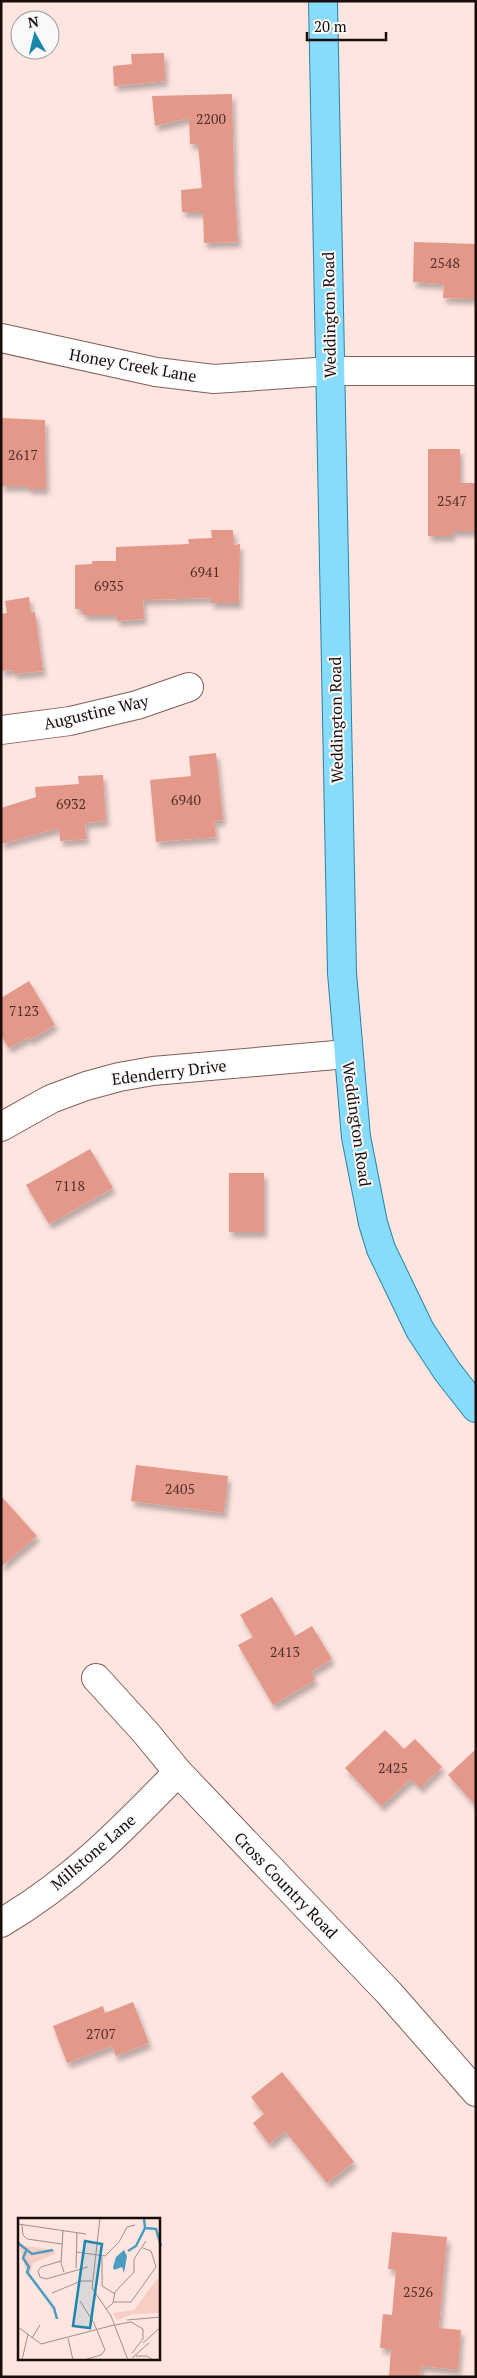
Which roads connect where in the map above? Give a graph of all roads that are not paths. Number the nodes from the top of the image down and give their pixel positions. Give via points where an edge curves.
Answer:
1 (323, 1) edge
2 (1, 338) edge
3 (330, 371) junction
4 (476, 371) edge
5 (189, 687) dead end
6 (1, 730) edge
7 (347, 1054) junction
8 (1, 1127) edge
9 (476, 1408) edge
10 (96, 1678) dead end
11 (178, 1772) junction
12 (1, 1923) edge
13 (476, 2092) edge

1 - 3 main road, Weddington Road
2 - 3 street, Honey Creek Lane via 156,372 214,379
3 - 4 street, Honey Creek Lane
3 - 7 main road, Weddington Road via 341,953
5 - 6 street, Augustine Way via 137,706 70,721
7 - 8 street, Edenderry Drive via 153,1071 119,1077 52,1099
7 - 9 main road, Weddington Road via 360,1165 381,1249 420,1330
10 - 11 street, Cross Country Road
11 - 12 street, Millstone Lane via 113,1839 74,1873
11 - 13 street, Cross Country Road via 389,1993

